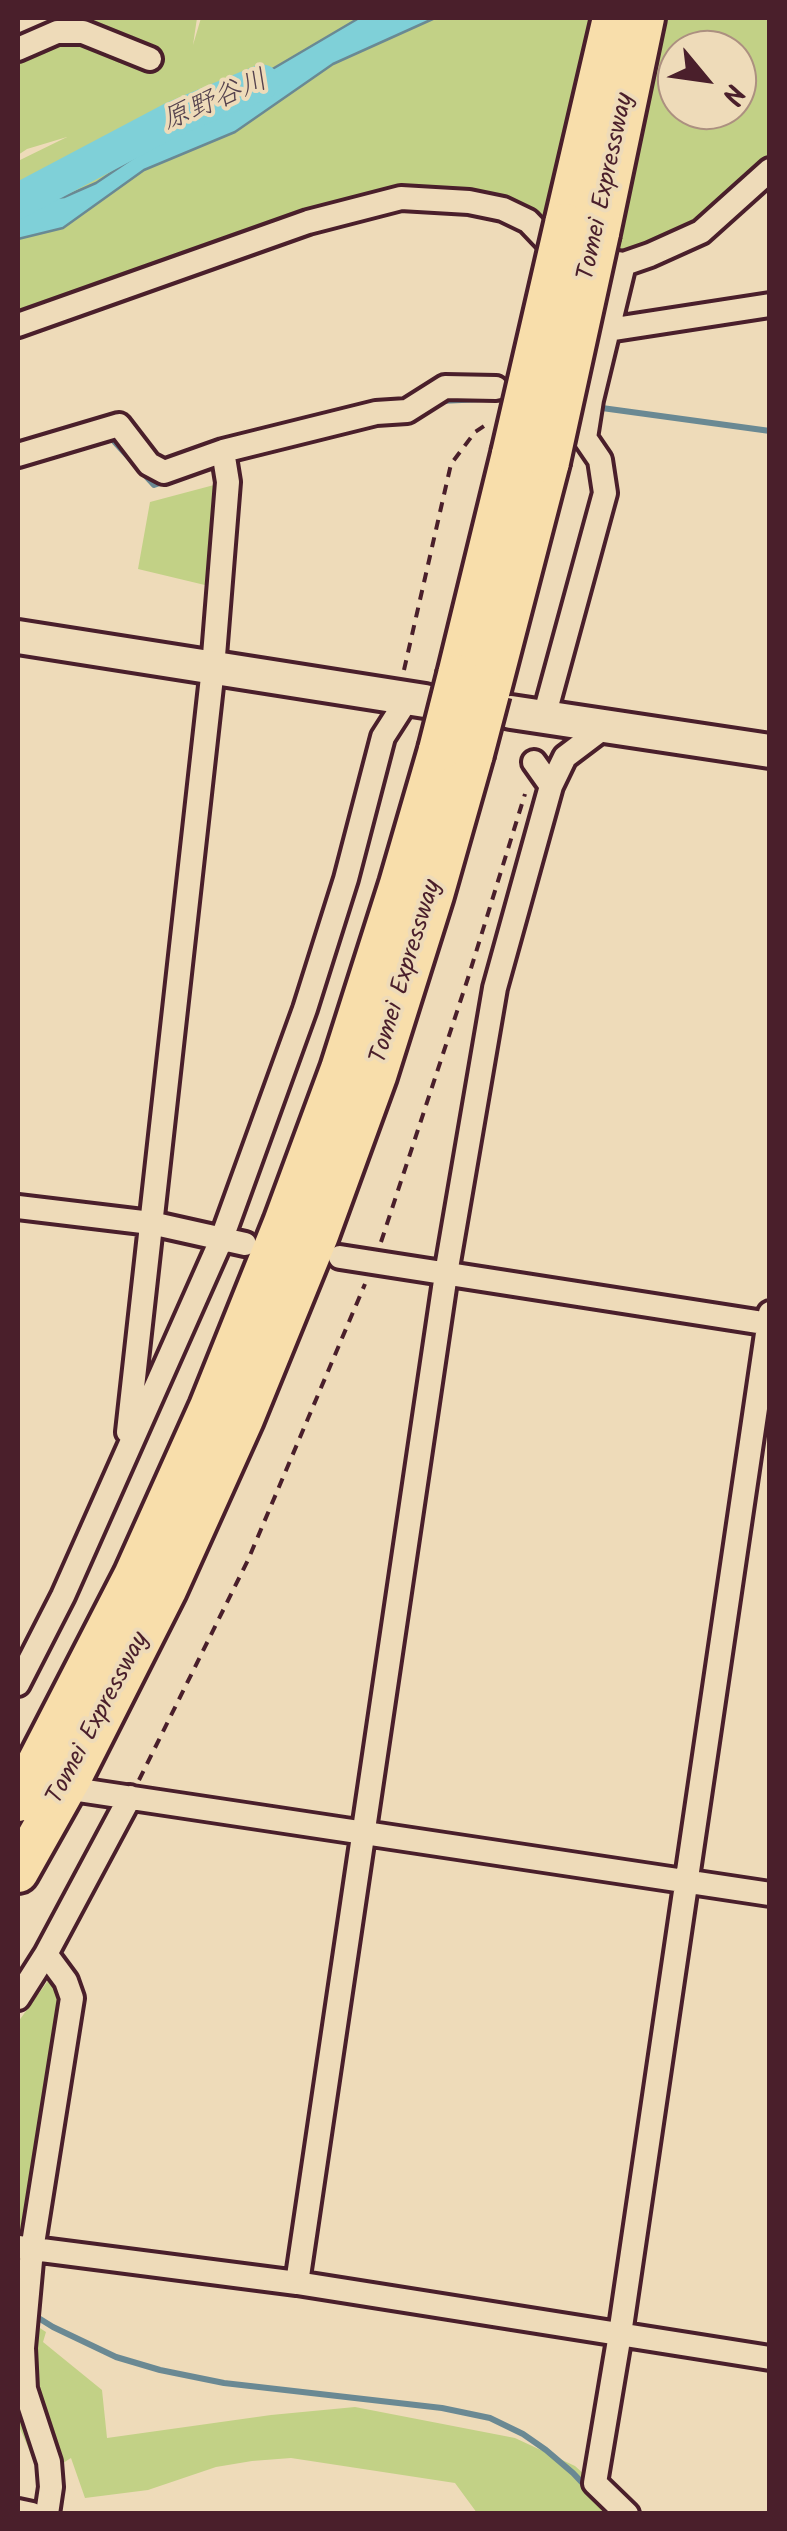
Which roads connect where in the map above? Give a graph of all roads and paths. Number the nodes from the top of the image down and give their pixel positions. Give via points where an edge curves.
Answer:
1 (613, 18) edge
2 (644, 18) edge
3 (18, 49) edge
4 (150, 60) dead end
5 (770, 170) edge
6 (582, 229) junction
7 (624, 264) junction
8 (770, 305) edge
9 (18, 325) edge
10 (608, 330) junction
11 (495, 388) joint
12 (223, 452) junction
13 (18, 455) edge
14 (18, 637) edge
15 (214, 668) junction
16 (486, 694) junction
17 (411, 699) junction
18 (544, 717) junction
19 (606, 726) junction
20 (770, 751) edge
21 (456, 752) junction
22 (534, 762) dead end
23 (551, 786) junction
24 (18, 1207) edge
25 (151, 1223) junction
26 (233, 1241) junction
27 (340, 1258) dead end
28 (446, 1274) junction
29 (769, 1320) edge
30 (126, 1455) junction
31 (18, 1684) edge
32 (79, 1790) dead end
33 (130, 1797) junction
34 (18, 1801) edge
35 (363, 1832) junction
36 (18, 1872) edge
37 (686, 1881) junction
38 (770, 1894) edge
39 (46, 1954) junction
40 (18, 1998) edge
41 (25, 2249) edge
42 (296, 2283) junction
43 (620, 2334) junction
44 (770, 2358) edge
45 (18, 2511) edge
46 (32, 2514) edge
47 (47, 2514) edge
48 (627, 2514) edge

1 - 6 highway, Tomei Expressway
2 - 6 highway, Tomei Expressway
3 - 4 street via 57,32 83,32
5 - 7 street via 700,232
6 - 16 highway, Tomei Expressway, bridge
7 - 9 street via 548,242 528,221 503,209 400,198 308,222
7 - 10 street
8 - 10 street
10 - 18 street via 587,400 585,438 600,460 605,494
11 - 12 street via 445,387 407,412
11 - 17 path via 492,422 474,432 451,464
12 - 13 street via 164,472 149,464 119,426
12 - 15 street via 228,482
14 - 15 street
15 - 17 street
15 - 25 street
16 - 18 street
16 - 21 highway, Tomei Expressway, bridge
17 - 26 street via 383,737 346,879
18 - 19 street
19 - 20 street
19 - 23 street via 565,757
21 - 34 highway, Tomei Expressway via 400,884 341,1068 210,1407 134,1576
21 - 36 highway, Tomei Expressway via 433,895 318,1235 166,1590
22 - 23 street
23 - 28 street via 494,988
24 - 25 street
25 - 26 street
25 - 30 street
26 - 30 street
27 - 28 street
28 - 29 street
28 - 35 street
29 - 37 street
30 - 31 street
32 - 33 street
33 - 35 street
33 - 39 street
35 - 37 street
35 - 42 street
37 - 38 street
37 - 43 street
39 - 40 street
39 - 41 street via 72,1998
41 - 42 street
41 - 47 street via 26,2389 49,2462
42 - 43 street
43 - 44 street
43 - 48 street via 596,2483
45 - 46 street

